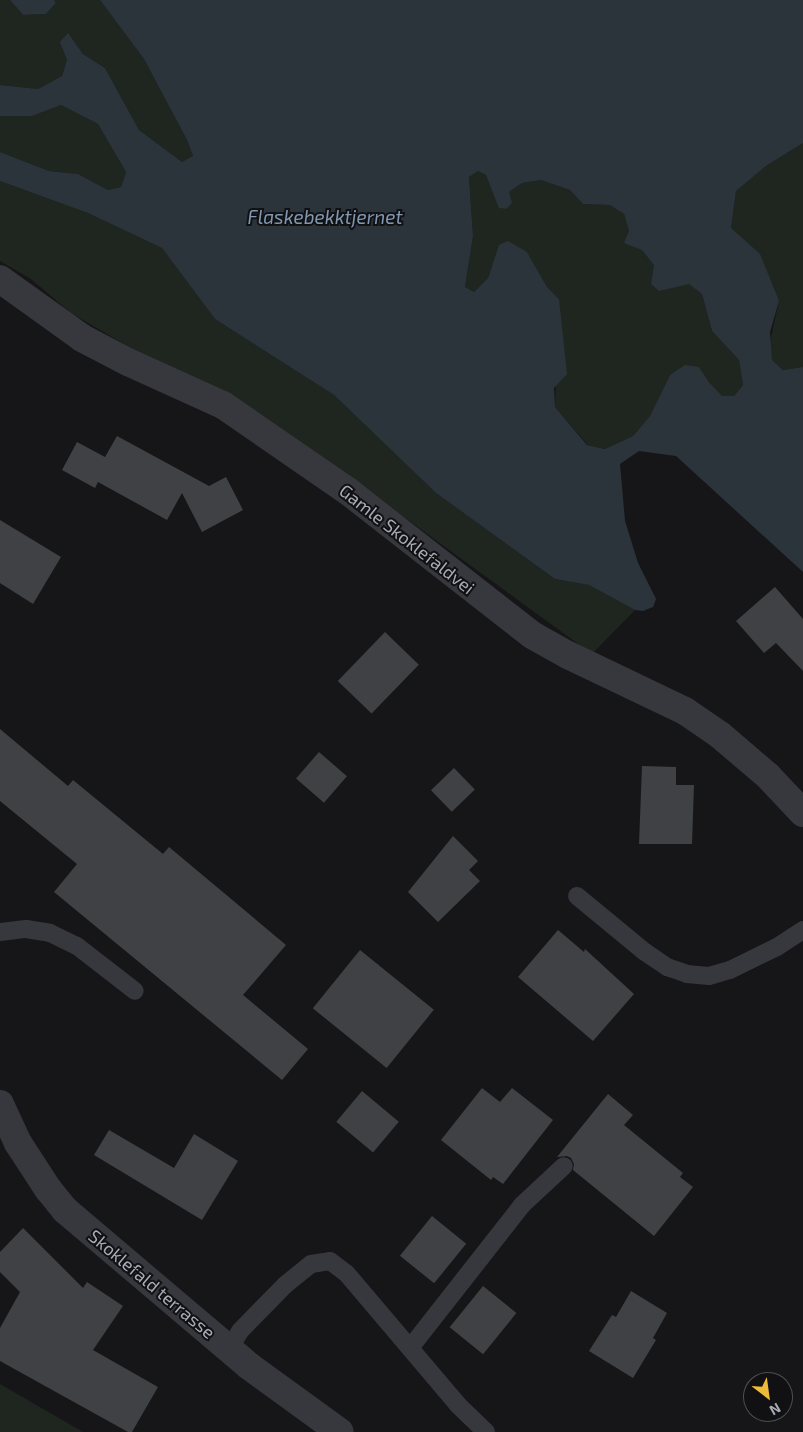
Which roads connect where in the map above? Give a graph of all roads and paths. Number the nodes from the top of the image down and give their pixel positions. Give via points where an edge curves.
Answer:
1 (0, 279) edge
2 (803, 813) edge
3 (577, 896) dead end
4 (803, 930) edge
5 (0, 932) edge
6 (135, 991) dead end
7 (0, 1104) edge
8 (564, 1166) dead end
9 (410, 1348) junction
10 (229, 1349) junction
11 (340, 1432) edge
12 (486, 1432) edge

1 - 2 street, Gamle Skoklefaldvei via 82,338 223,405 348,492 532,635 685,711 720,735 768,776
3 - 4 lane via 667,967 688,974 709,976 730,970
5 - 6 lane via 26,930 50,933 77,946
7 - 10 street, Skoklefald terrasse via 18,1143 65,1210
8 - 9 lane via 522,1205
9 - 10 lane via 347,1274 330,1262 312,1264 285,1285 242,1330
9 - 12 lane via 458,1405
10 - 11 street, Skoklefald terrasse

